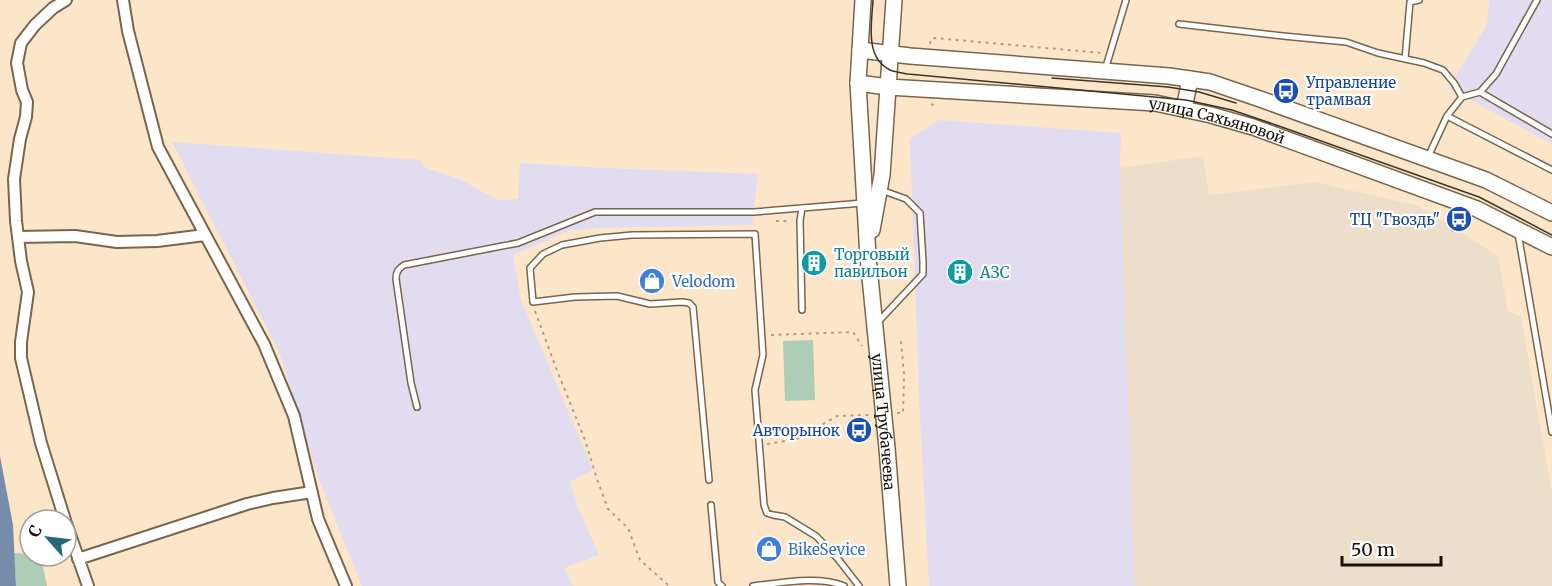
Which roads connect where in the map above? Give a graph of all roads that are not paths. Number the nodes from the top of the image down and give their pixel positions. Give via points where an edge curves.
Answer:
1 (66, 0) edge
2 (123, 0) edge
3 (863, 0) edge
4 (894, 0) edge
5 (1126, 0) edge
6 (1419, 0) edge
7 (1537, 0) edge
8 (1179, 24) dead end
9 (860, 50) junction
10 (891, 53) junction
11 (1405, 59) junction
12 (1105, 71) junction
13 (1190, 79) junction
14 (858, 83) junction
15 (888, 87) junction
16 (1480, 92) junction
17 (1462, 97) junction
18 (1184, 109) junction
19 (1447, 116) junction
20 (1552, 134) edge
21 (1427, 159) junction
22 (1552, 170) edge
23 (880, 190) junction
24 (865, 203) junction
25 (802, 208) junction
26 (1552, 213) edge
27 (1517, 228) junction
28 (205, 235) junction
29 (18, 237) junction
30 (1552, 247) edge
31 (868, 257) junction
32 (802, 309) dead end
33 (874, 326) junction
34 (417, 407) dead end
35 (1552, 432) edge
36 (709, 480) dead end
37 (312, 492) junction
38 (711, 505) dead end
39 (62, 508) edge
40 (78, 559) joint
41 (88, 586) edge
42 (346, 586) edge
43 (722, 586) edge
44 (753, 586) edge
45 (844, 586) edge
46 (859, 586) edge
47 (898, 586) edge

1 - 29 street via 53,8 21,43 17,63 27,117 14,179
2 - 28 street via 158,147
3 - 9 main road, улица Трубачеева
4 - 10 main road, улица Трубачеева
5 - 12 lane
6 - 11 lane via 1410,2
7 - 16 lane via 1496,74
8 - 11 lane via 1346,42
9 - 10 main road, улица Сахьяновой
9 - 14 main road, улица Трубачеева
10 - 12 main road, улица Сахьяновой
10 - 15 main road, улица Трубачеева
11 - 17 lane via 1443,70
12 - 13 main road, улица Сахьяновой
13 - 18 main road
13 - 21 main road, улица Сахьяновой via 1210,82
14 - 15 main road, улица Сахьяновой
14 - 24 main road, улица Трубачеева
15 - 18 main road, улица Сахьяновой via 1155,103
15 - 23 main road, улица Трубачеева
16 - 17 lane
16 - 20 lane
17 - 19 lane
18 - 27 main road, улица Сахьяновой via 1253,127 1477,209
19 - 21 lane
19 - 22 lane
21 - 26 main road, улица Сахьяновой via 1486,180
23 - 31 main road, улица Трубачеева
23 - 33 lane via 906,199 920,213 923,261 922,274
24 - 25 lane
24 - 31 main road, улица Трубачеева
25 - 32 lane
25 - 34 lane via 754,212 596,212 518,243 404,265 396,272 396,279
27 - 30 main road, улица Сахьяновой
27 - 35 lane
28 - 29 street via 117,242 75,236
28 - 37 street via 264,344 294,416
29 - 39 street via 28,292 21,358
31 - 33 main road, улица Трубачеева
33 - 47 main road, улица Трубачеева
36 - 46 lane via 693,307 689,303 650,304 616,296 533,302 530,268 543,254 562,245 600,238 755,234 763,356 755,390 764,505 767,513 785,517 816,536
37 - 40 street via 247,504
37 - 42 street via 318,519
38 - 43 lane via 718,582
40 - 41 street
44 - 45 lane via 819,581

